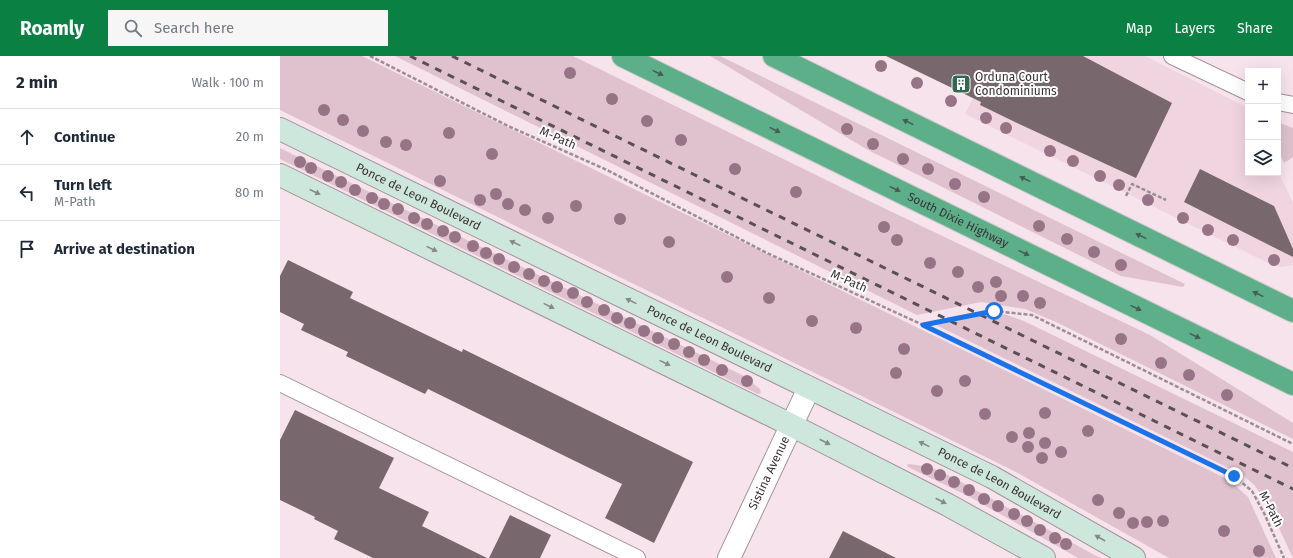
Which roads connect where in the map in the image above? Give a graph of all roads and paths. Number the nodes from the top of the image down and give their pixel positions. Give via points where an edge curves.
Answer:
1 (370, 56) edge
2 (623, 56) edge
3 (774, 56) edge
4 (1172, 56) edge
5 (1245, 91) edge
6 (1281, 103) edge
7 (1293, 105) edge
8 (280, 129) edge
9 (280, 175) edge
10 (1126, 196) dead end
11 (1166, 200) dead end
12 (1291, 308) edge
13 (923, 325) junction
14 (280, 383) edge
15 (1293, 384) edge
16 (809, 388) junction
17 (791, 425) junction
18 (1293, 444) edge
19 (637, 558) edge
20 (729, 558) edge
21 (1044, 558) edge
22 (1134, 558) edge
23 (1284, 558) edge

1 - 13 path, M-Path via 508,126 607,170 767,254
2 -> 15 highway, South Dixie Highway
12 -> 3 highway
4 - 5 lane
6 - 7 lane
16 -> 8 street, Ponce de Leon Boulevard
9 -> 17 street
10 - 11 path via 1132,184
13 - 18 path via 994,311 1032,315
13 - 23 path, M-Path via 1234,476 1252,491
14 - 19 lane
16 - 17 street, Sistina Avenue
22 -> 16 street, Ponce de Leon Boulevard via 992,477
17 - 20 street, Sistina Avenue
17 -> 21 street via 948,505

